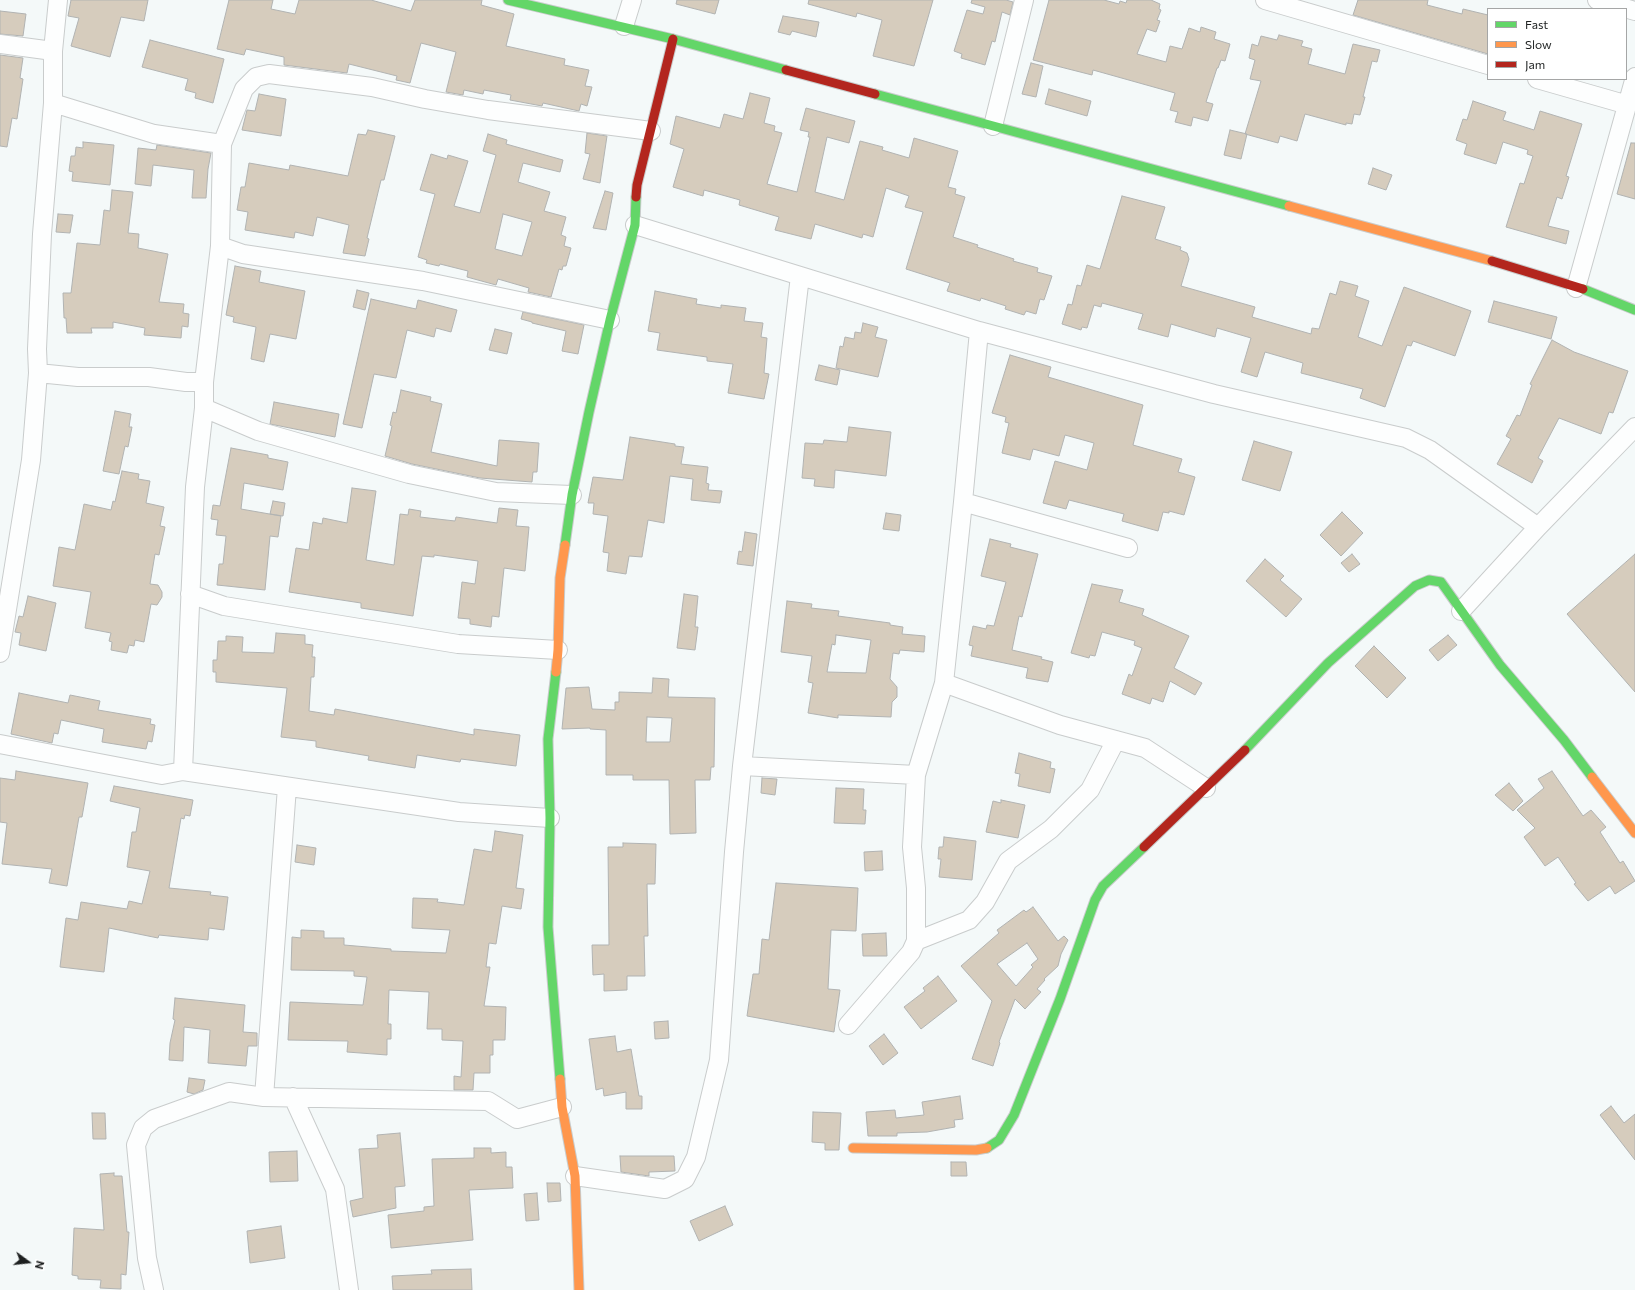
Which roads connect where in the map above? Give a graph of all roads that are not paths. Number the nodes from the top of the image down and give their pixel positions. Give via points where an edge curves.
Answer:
1 (58, 0) edge
2 (508, 0) edge
3 (632, 0) edge
4 (1024, 0) edge
5 (1265, 0) edge
6 (1597, 0) edge
7 (1625, 8) edge
8 (624, 26) junction
9 (673, 39) junction
10 (0, 44) edge
11 (53, 51) junction
12 (1487, 65) edge
13 (1635, 77) edge
14 (1540, 80) edge
15 (53, 103) junction
16 (1628, 105) junction
17 (994, 126) junction
18 (651, 131) junction
19 (222, 144) junction
20 (635, 225) junction
21 (220, 246) junction
22 (800, 276) junction
23 (1576, 288) junction
24 (1635, 310) edge
25 (610, 320) junction
26 (979, 331) junction
27 (38, 373) junction
28 (204, 382) junction
29 (204, 408) junction
30 (1635, 427) edge
31 (572, 495) junction
32 (964, 502) junction
33 (1538, 527) junction
34 (1128, 548) dead end
35 (190, 594) junction
36 (1461, 611) junction
37 (558, 650) junction
38 (0, 654) edge
39 (944, 683) junction
40 (1116, 740) junction
41 (0, 744) edge
42 (742, 766) junction
43 (183, 771) junction
44 (916, 775) junction
45 (288, 787) junction
46 (1206, 788) junction
47 (550, 818) junction
48 (1635, 833) edge
49 (916, 941) junction
50 (848, 1025) dead end
51 (264, 1097) junction
52 (293, 1097) junction
53 (562, 1107) junction
54 (853, 1148) dead end
55 (575, 1176) junction
56 (154, 1290) edge
57 (349, 1290) edge
58 (579, 1290) edge

1 - 11 street
2 - 8 street
3 - 8 street
4 - 17 street
5 - 12 street
6 - 7 street
8 - 9 street
9 - 17 street
9 - 18 street
10 - 11 street
11 - 15 street
13 - 16 street
14 - 16 street
15 - 19 street via 154,134
15 - 27 street via 42,234
16 - 23 street
17 - 23 street via 1514,267
18 - 19 street via 488,110 372,87 270,74 256,77 244,89
18 - 20 street via 637,185
19 - 21 street
20 - 22 street
20 - 25 street
21 - 25 street via 243,254 423,281
21 - 28 street
22 - 26 street
22 - 42 street
23 - 24 street via 1617,301
25 - 31 street
26 - 32 street
26 - 33 street via 1214,394 1406,438 1430,450
27 - 28 street via 78,377 149,377
27 - 38 street via 31,460
28 - 29 street
29 - 31 street via 258,431 417,476 496,492
29 - 35 street via 195,487
30 - 33 street
31 - 37 street via 560,578
32 - 34 street
32 - 39 street
33 - 36 street
35 - 37 street via 224,606 458,644
35 - 43 street
36 - 46 street via 1441,582 1429,580 1415,586 1328,663
36 - 48 street via 1500,665 1564,740
37 - 47 street via 548,739
39 - 40 street via 1060,725
39 - 44 street
40 - 46 street via 1145,748
40 - 49 street via 1090,790 1051,829 1008,861 985,902 969,920
41 - 43 street via 162,775
42 - 44 street
42 - 55 street via 719,1060 696,1157 685,1179 665,1189
43 - 45 street
44 - 49 street via 912,847 916,888
45 - 47 street via 459,812
45 - 51 street
46 - 54 street via 1103,886 1095,900 1060,999 1014,1115 999,1140 988,1148 976,1150
47 - 53 street via 548,927
49 - 50 street via 911,952
51 - 52 street
51 - 56 street via 229,1092 154,1119 143,1128 136,1145 147,1258
52 - 53 street via 488,1101 517,1119
52 - 57 street via 334,1189
53 - 55 street
55 - 58 street

